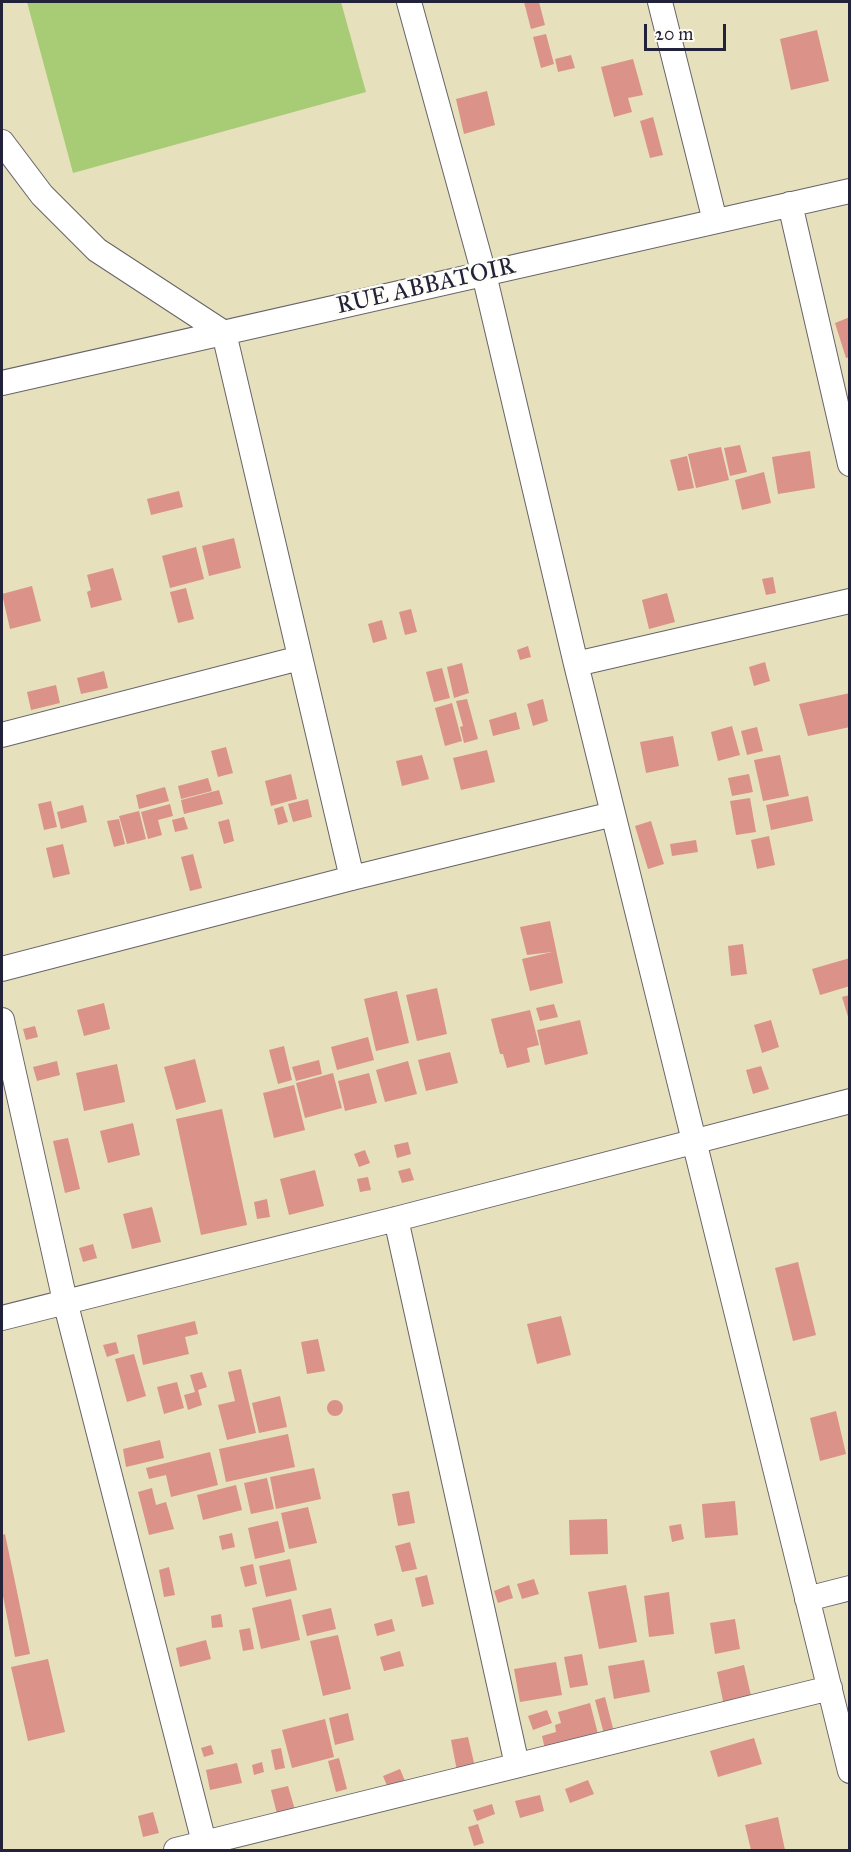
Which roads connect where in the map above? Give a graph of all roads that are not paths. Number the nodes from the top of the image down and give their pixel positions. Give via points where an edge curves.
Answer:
1 (409, 2) edge
2 (660, 2) edge
3 (2, 142) edge
4 (849, 191) edge
5 (790, 204) junction
6 (715, 221) junction
7 (484, 274) junction
8 (224, 333) junction
9 (2, 383) edge
10 (849, 464) edge
11 (849, 601) edge
12 (300, 658) junction
13 (576, 664) junction
14 (2, 735) edge
15 (613, 814) junction
16 (352, 878) junction
17 (2, 969) edge
18 (2, 1020) edge
19 (849, 1101) edge
20 (694, 1143) junction
21 (396, 1219) junction
22 (66, 1301) junction
23 (2, 1318) edge
24 (849, 1588) edge
25 (807, 1599) junction
26 (830, 1688) junction
27 (517, 1766) junction
28 (849, 1771) edge
29 (205, 1847) edge
30 (176, 1851) edge

1 - 7 street
2 - 6 street
3 - 8 street via 42,195 97,250
4 - 5 street, RUE ABBATOIR
5 - 6 street, RUE ABBATOIR
5 - 10 street
6 - 7 street, RUE ABBATOIR
7 - 8 street, RUE ABBATOIR
7 - 13 street
8 - 9 street, RUE ABBATOIR
8 - 12 street
11 - 13 street
12 - 14 street
12 - 16 street
13 - 15 street
15 - 16 street
15 - 20 street
16 - 17 street
18 - 22 street
19 - 20 street
20 - 21 street
20 - 25 street
21 - 22 street
21 - 27 street
22 - 23 street
22 - 29 street
24 - 25 street
25 - 26 street
26 - 27 street
26 - 28 street
27 - 29 street
29 - 30 street

